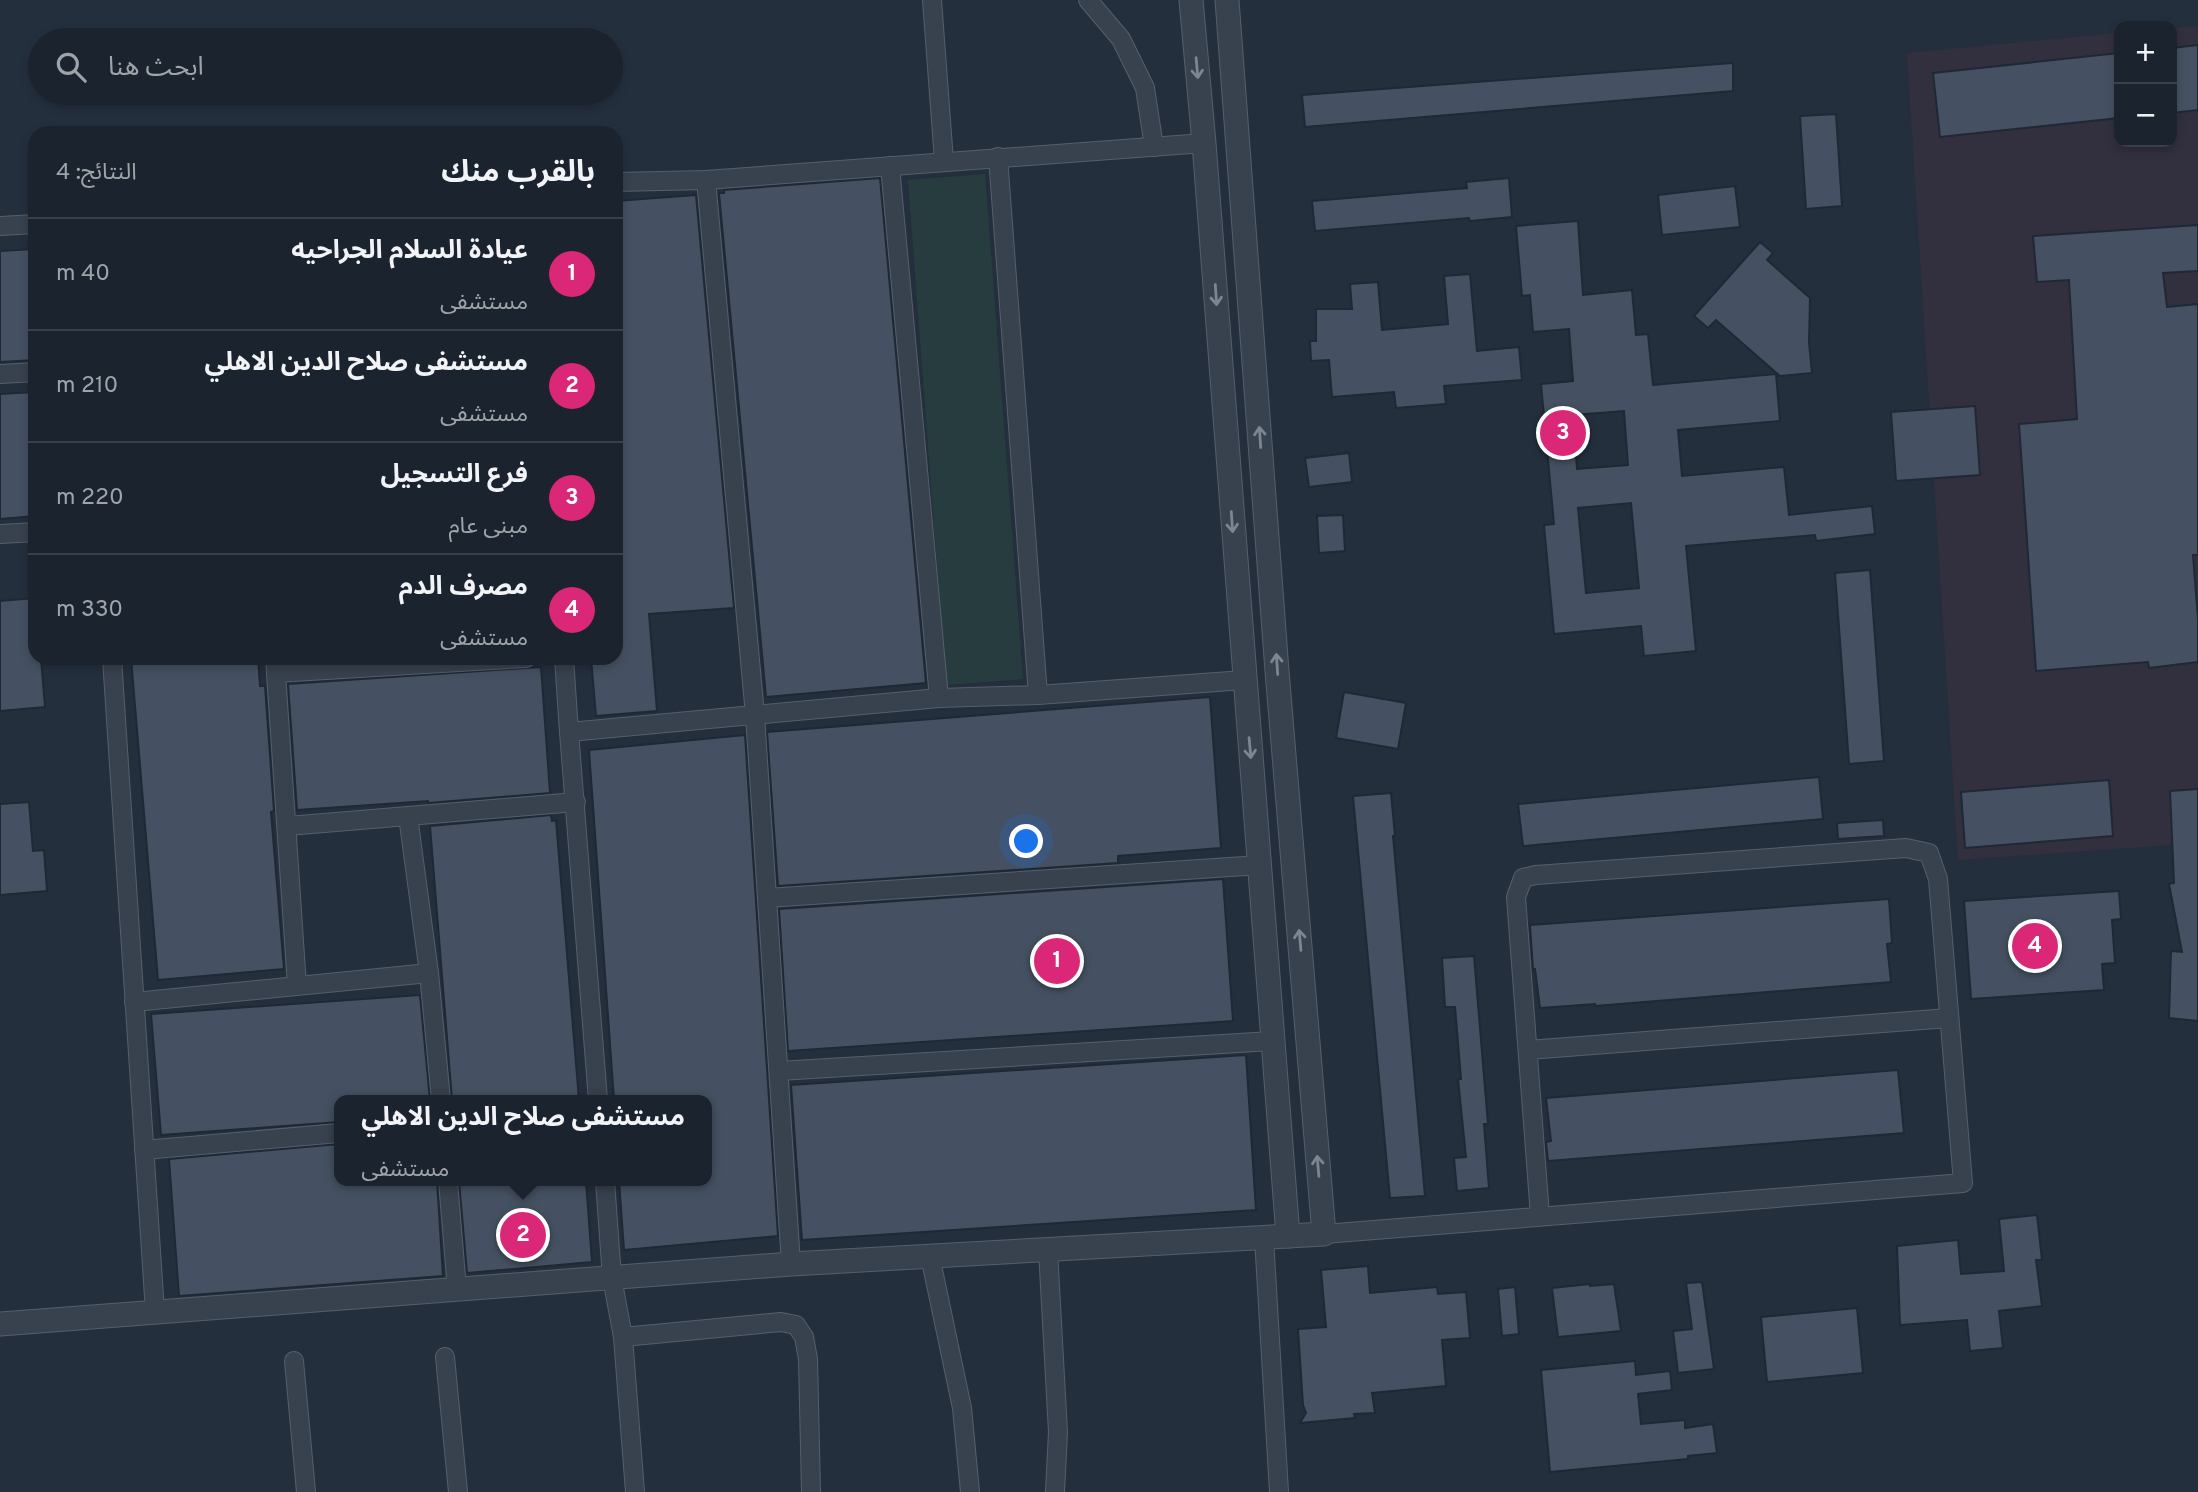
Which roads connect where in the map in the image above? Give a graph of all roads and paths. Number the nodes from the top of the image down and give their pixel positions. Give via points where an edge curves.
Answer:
1 (932, 0) edge
2 (1088, 0) edge
3 (1191, 0) edge
4 (1227, 0) edge
5 (1204, 143) junction
6 (1154, 147) junction
7 (998, 157) junction
8 (944, 162) junction
9 (890, 166) junction
10 (706, 180) junction
11 (623, 183) edge
12 (28, 224) edge
13 (0, 226) edge
14 (28, 372) edge
15 (0, 374) edge
16 (1257, 404) junction
17 (1224, 406) junction
18 (28, 532) edge
19 (0, 534) edge
20 (112, 665) edge
21 (307, 665) edge
22 (564, 665) edge
23 (276, 666) edge
24 (1244, 680) junction
25 (1038, 695) junction
26 (939, 698) junction
27 (755, 715) junction
28 (569, 732) junction
29 (576, 802) junction
30 (408, 816) junction
31 (288, 826) junction
32 (1260, 865) junction
33 (767, 898) junction
34 (429, 973) junction
35 (296, 986) junction
36 (134, 1002) junction
37 (1949, 1018) junction
38 (1272, 1041) junction
39 (1528, 1050) junction
40 (779, 1071) junction
41 (441, 1095) edge
42 (598, 1095) edge
43 (334, 1133) edge
44 (144, 1150) junction
45 (448, 1186) edge
46 (605, 1186) edge
47 (1540, 1216) junction
48 (1324, 1234) junction
49 (1288, 1236) junction
50 (1264, 1238) junction
51 (1048, 1250) junction
52 (930, 1256) junction
53 (791, 1264) junction
54 (612, 1278) junction
55 (457, 1289) junction
56 (155, 1312) junction
57 (0, 1324) edge
58 (623, 1337) junction
59 (446, 1357) dead end
60 (294, 1361) dead end
61 (306, 1492) edge
62 (458, 1492) edge
63 (635, 1492) edge
64 (811, 1492) edge
65 (970, 1492) edge
66 (1055, 1492) edge
67 (1279, 1492) edge

1 - 8 street
2 - 6 street via 1121,39 1145,88
3 -> 5 street
4 - 16 street
5 - 6 street
5 -> 17 street
6 - 7 street
7 - 8 street
7 - 25 street
8 - 9 street
9 - 10 street
9 - 26 street
10 - 11 street
10 - 27 street
12 - 13 street
14 - 15 street
16 - 17 street
48 -> 16 street
17 -> 24 street
18 - 19 street
20 - 36 street
21 - 23 street
22 - 28 street
23 - 31 street
24 - 25 street
24 -> 32 street
25 - 26 street
26 - 27 street
27 - 28 street
27 - 33 street
28 - 29 street
29 - 30 street
29 - 42 street
30 - 31 street
30 - 34 street
31 - 35 street
32 - 33 street
32 - 38 street
33 - 40 street
34 - 35 street
34 - 41 street
35 - 36 street
36 - 44 street
37 - 39 street
37 - 39 street via 1938,879 1929,853 1906,848 1563,873 1522,878 1516,897
37 - 47 street via 1963,1183
38 - 40 street
38 - 49 street
39 - 47 street
40 - 53 street
43 - 44 street
44 - 56 street
45 - 55 street
46 - 54 street
47 - 48 street
48 - 49 street
49 - 50 street
50 - 51 street
50 - 67 street
51 - 52 street
51 - 66 street via 1058,1432
52 - 53 street
52 - 65 street via 962,1408
53 - 54 street
54 - 55 street
54 - 58 street
55 - 56 street
56 - 57 street
58 - 63 street
58 - 64 street via 781,1322 796,1325 804,1337 808,1359
59 - 62 street
60 - 61 street

